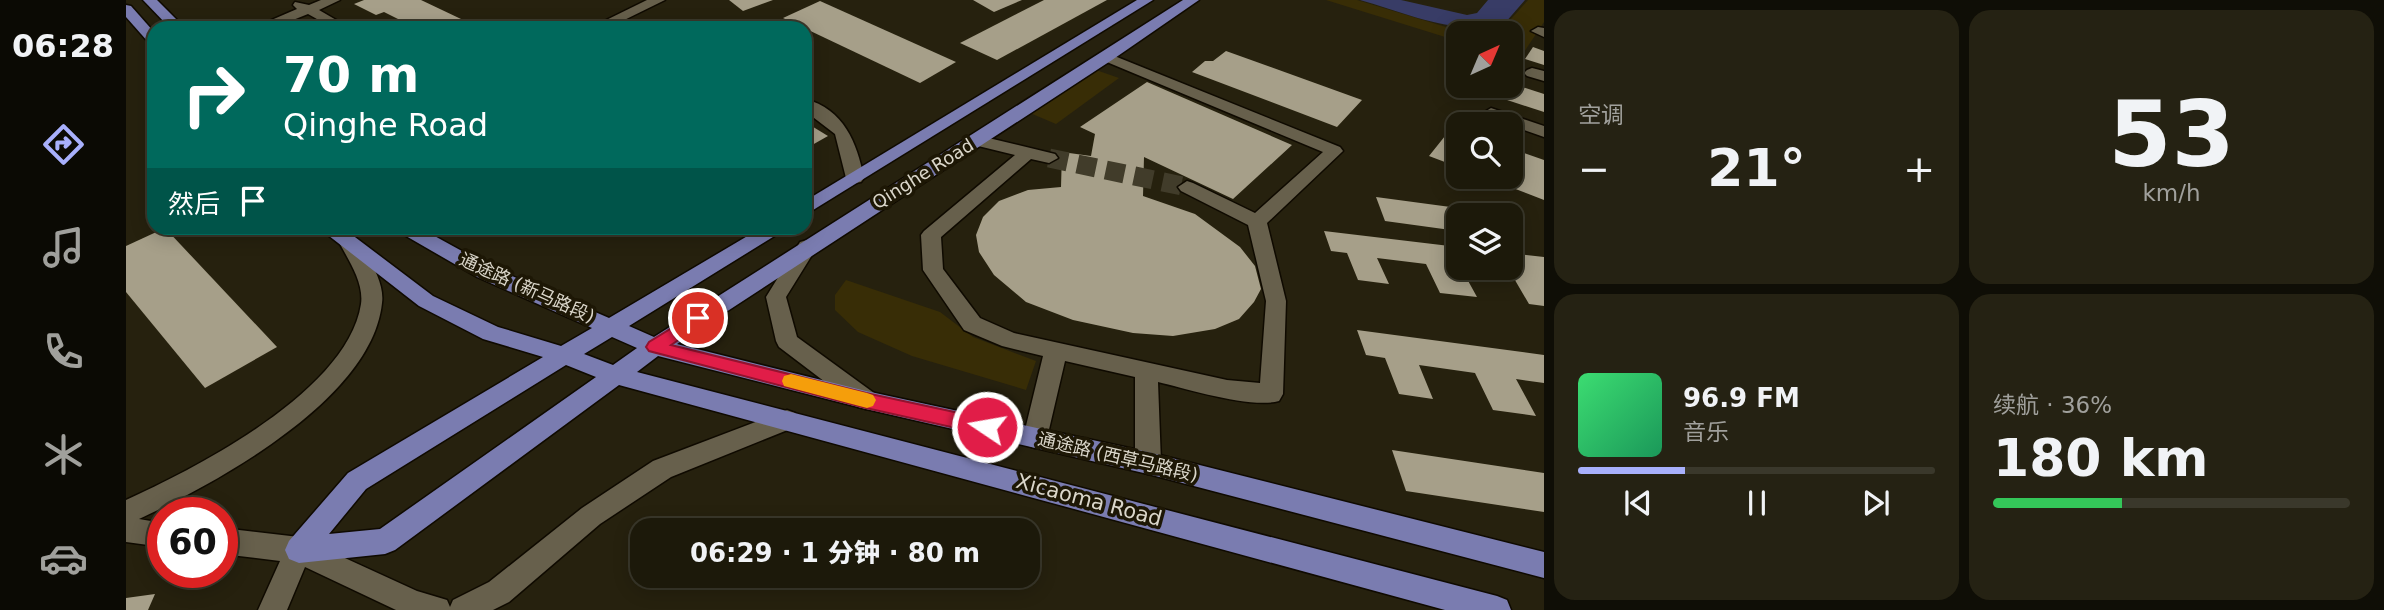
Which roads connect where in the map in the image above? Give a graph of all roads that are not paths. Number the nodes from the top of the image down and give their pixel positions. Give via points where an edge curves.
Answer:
1 (150, 0) edge
2 (292, 0) edge
3 (332, 0) edge
4 (657, 0) edge
5 (1146, 0) edge
6 (1192, 0) edge
7 (126, 9) edge
8 (307, 10) junction
9 (171, 21) edge
10 (278, 21) edge
11 (328, 21) edge
12 (612, 21) edge
13 (147, 32) edge
14 (1107, 57) junction
15 (812, 109) edge
16 (1523, 124) edge
17 (1544, 132) edge
18 (976, 140) junction
19 (1027, 153) junction
20 (1049, 158) tunnel mouth
21 (855, 178) junction
22 (1187, 187) tunnel mouth
23 (812, 205) edge
24 (1257, 222) junction
25 (339, 235) edge
26 (418, 235) edge
27 (762, 235) edge
28 (350, 244) junction
29 (807, 247) junction
30 (612, 326) junction
31 (655, 347) junction
32 (1056, 350) junction
33 (562, 355) junction
34 (1146, 370) junction
35 (614, 375) junction
36 (866, 400) junction
37 (787, 420) junction
38 (1035, 438) junction
39 (1148, 463) junction
40 (126, 513) edge
41 (126, 530) edge
42 (147, 533) edge
43 (238, 543) edge
44 (299, 550) junction
45 (1544, 565) edge
46 (272, 610) edge
47 (437, 610) edge
48 (463, 610) edge
49 (1497, 610) edge

1 - 9 main road
2 - 8 street
3 - 8 street
4 - 12 street
5 - 21 main road, Qinghe Road
6 - 14 main road, Qinghe Road
7 - 13 main road
8 - 10 street
8 - 11 street
14 - 18 main road, Qinghe Road
14 - 24 street via 1334,151
15 - 21 street via 842,129
16 - 17 street
18 - 19 street
18 - 29 main road, Qinghe Road
19 - 20 street
19 - 32 street via 931,235 933,270 972,324 1010,340
21 - 23 main road, Qinghe Road
22 - 24 street
24 - 34 street via 1276,301 1271,394
25 - 28 main road
26 - 30 main road, 通途路 (新马路段) via 484,272
27 - 30 main road
28 - 33 main road via 426,301 491,333
28 - 40 street via 368,279 372,302 367,329 351,359 324,388 248,446 165,496
29 - 31 main road, Qinghe Road
29 - 36 street via 776,297 788,341
30 - 31 main road, 通途路 (西草马路段)
30 - 33 main road
31 - 35 main road, Qinghe Road
31 - 36 main road, 通途路 (西草马路段)
32 - 34 street
32 - 38 street
33 - 35 main road, Xicaoma Road
33 - 44 main road via 357,481
34 - 39 street
35 - 37 main road, Xicaoma Road
35 - 44 main road, Qinghe Road via 385,541
36 - 38 main road, 通途路 (西草马路段)
37 - 48 street via 662,468 591,516 499,592
37 - 49 main road, Xicaoma Road
38 - 39 main road, 通途路 (西草马路段)
39 - 45 main road, 通途路 (西草马路段)
41 - 42 street
43 - 44 street
44 - 46 street
44 - 47 street via 414,604

